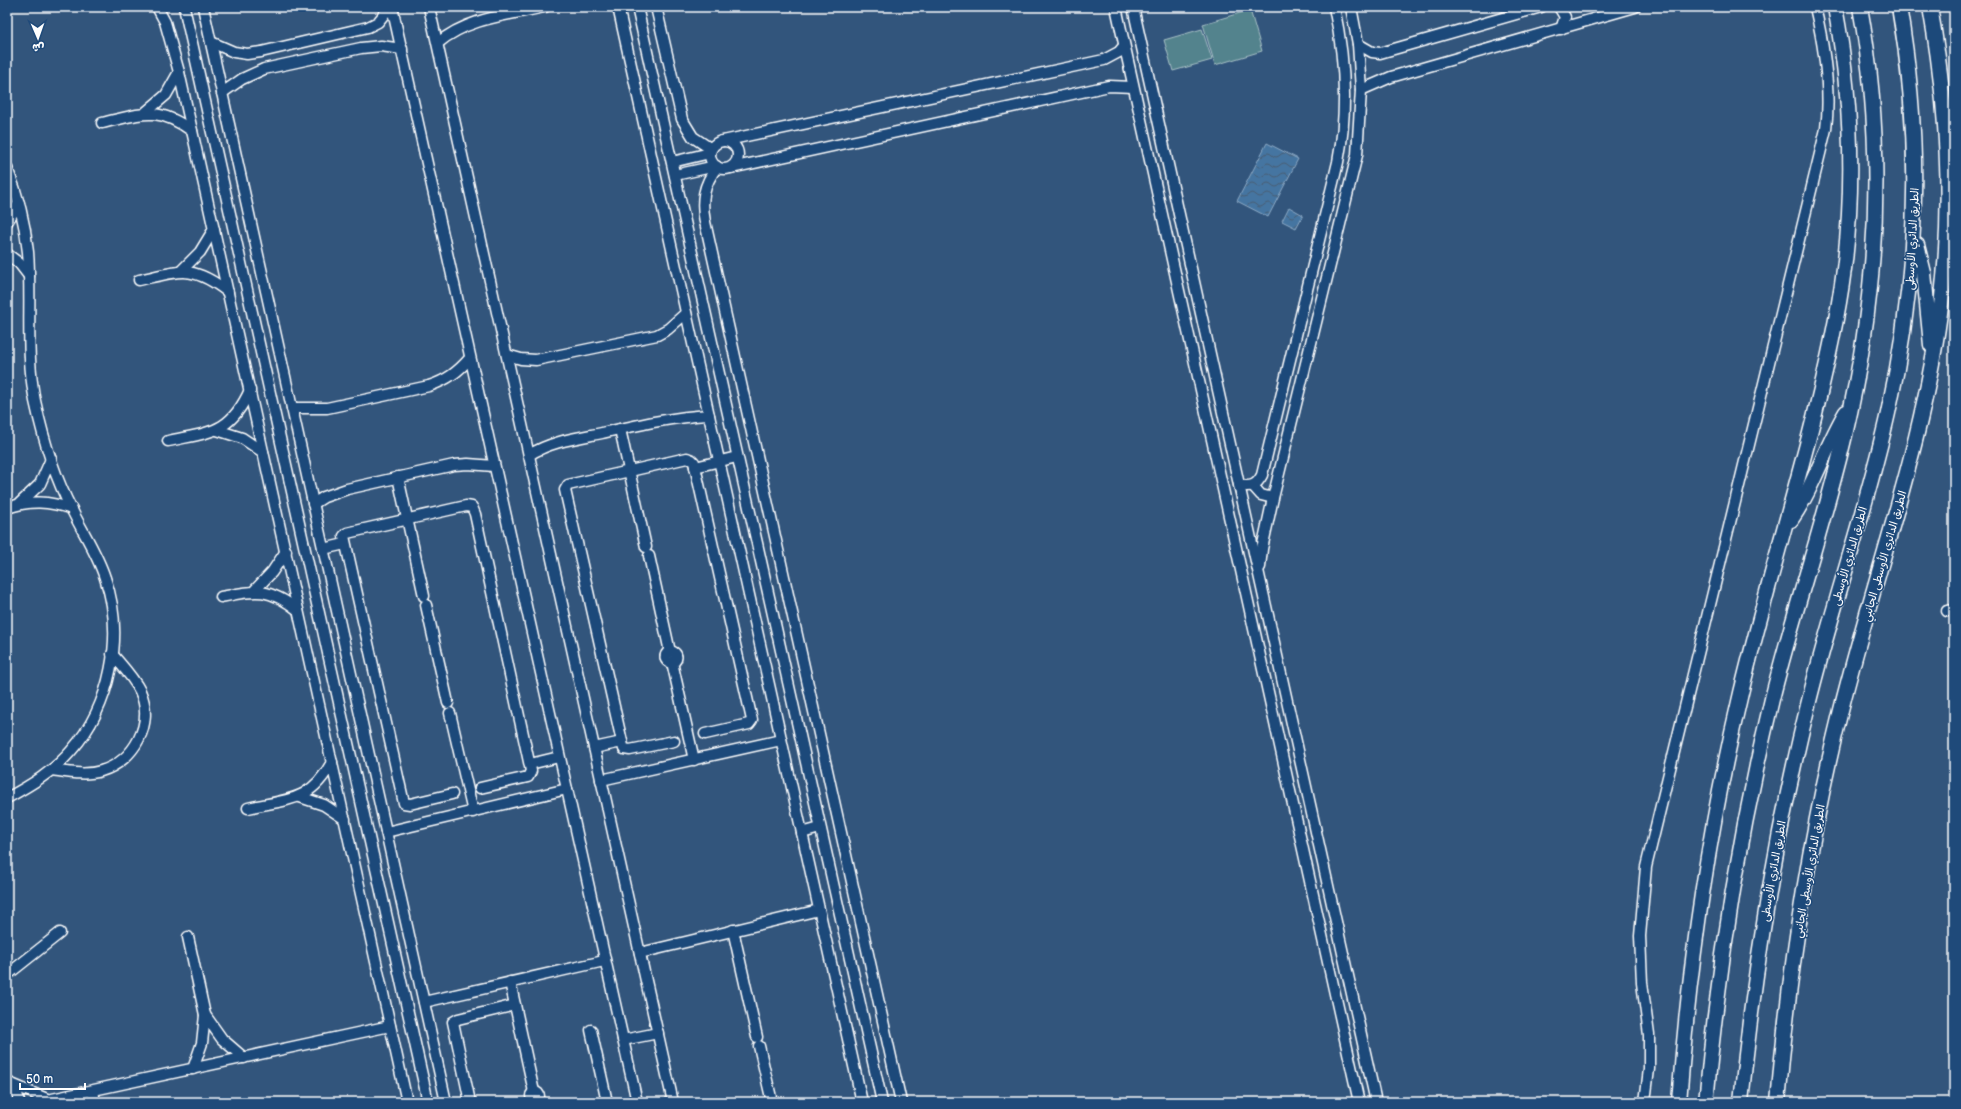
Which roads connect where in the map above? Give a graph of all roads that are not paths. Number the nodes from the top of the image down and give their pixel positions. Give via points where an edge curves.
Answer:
1 (157, 7) edge
2 (184, 7) edge
3 (203, 7) edge
4 (391, 7) edge
5 (430, 7) edge
6 (545, 7) edge
7 (618, 7) edge
8 (637, 7) edge
9 (656, 7) edge
10 (1116, 7) edge
11 (1133, 7) edge
12 (1334, 7) edge
13 (1351, 7) edge
14 (1541, 7) edge
15 (1559, 7) edge
16 (1635, 7) edge
17 (1815, 7) edge
18 (1835, 7) edge
19 (1860, 7) edge
20 (1899, 7) edge
21 (1930, 7) edge
22 (1609, 10) edge
23 (1561, 28) junction
24 (210, 42) junction
25 (438, 43) junction
26 (1358, 44) junction
27 (1124, 46) junction
28 (402, 48) junction
29 (179, 72) junction
30 (1133, 87) junction
31 (1361, 90) junction
32 (222, 93) junction
33 (146, 112) junction
34 (102, 123) dead end
35 (230, 127) junction
36 (192, 131) junction
37 (212, 131) junction
38 (723, 141) junction
39 (711, 151) junction
40 (672, 162) junction
41 (238, 167) junction
42 (716, 167) junction
43 (7, 168) edge
44 (731, 168) junction
45 (221, 171) junction
46 (675, 175) junction
47 (19, 203) junction
48 (7, 222) edge
49 (214, 229) junction
50 (1184, 237) junction
51 (1914, 238) junction
52 (1167, 240) junction
53 (7, 254) edge
54 (181, 271) junction
55 (29, 276) junction
56 (140, 280) dead end
57 (228, 292) junction
58 (686, 313) junction
59 (507, 355) junction
60 (1933, 355) junction
61 (470, 358) junction
62 (250, 390) junction
63 (1852, 402) junction
64 (292, 408) junction
65 (709, 415) junction
66 (620, 429) junction
67 (217, 430) junction
68 (168, 441) dead end
69 (263, 452) junction
70 (529, 455) junction
71 (737, 457) junction
72 (51, 460) junction
73 (719, 461) junction
74 (494, 466) junction
75 (696, 467) junction
76 (629, 471) junction
77 (398, 478) junction
78 (1240, 485) junction
79 (1253, 486) junction
80 (1273, 498) junction
81 (20, 503) junction
82 (313, 504) junction
83 (7, 508) edge
84 (72, 509) junction
85 (407, 520) junction
86 (1785, 528) junction
87 (346, 544) junction
88 (323, 549) junction
89 (286, 551) junction
90 (1260, 578) junction
91 (255, 590) junction
92 (221, 598) dead end
93 (298, 610) junction
94 (112, 654) junction
95 (705, 734) dead end
96 (781, 740) junction
97 (674, 741) dead end
98 (622, 742) junction
99 (1297, 745) junction
100 (594, 748) junction
101 (1280, 749) junction
102 (559, 757) junction
103 (694, 760) junction
104 (332, 762) junction
105 (530, 764) junction
106 (52, 770) junction
107 (601, 780) junction
108 (480, 788) dead end
109 (566, 789) junction
110 (452, 794) dead end
111 (300, 797) junction
112 (7, 798) edge
113 (248, 808) dead end
114 (472, 812) junction
115 (345, 820) junction
116 (820, 828) junction
117 (386, 832) junction
118 (802, 832) junction
119 (819, 910) junction
120 (733, 930) junction
121 (60, 933) dead end
122 (188, 937) dead end
123 (640, 953) junction
124 (604, 961) junction
125 (7, 975) edge
126 (510, 982) junction
127 (424, 1002) junction
128 (515, 1005) junction
129 (205, 1015) junction
130 (390, 1026) junction
131 (591, 1030) dead end
132 (658, 1033) junction
133 (623, 1040) junction
134 (244, 1058) junction
135 (193, 1069) junction
136 (7, 1082) edge
137 (93, 1091) junction
138 (536, 1098) edge
139 (43, 1100) edge
140 (19, 1102) edge
141 (95, 1102) edge
142 (407, 1102) edge
143 (428, 1102) edge
144 (446, 1102) edge
145 (470, 1102) edge
146 (607, 1102) edge
147 (636, 1102) edge
148 (673, 1102) edge
149 (772, 1102) edge
150 (862, 1102) edge
151 (882, 1102) edge
152 (901, 1102) edge
153 (1359, 1102) edge
154 (1376, 1102) edge
155 (1645, 1102) edge
156 (1679, 1102) edge
157 (1706, 1102) edge
158 (1742, 1102) edge
159 (1778, 1102) edge

1 - 29 street via 165,22
2 - 37 street
3 - 24 street
4 - 24 street via 378,22 368,28 261,52 234,52
4 - 28 street
5 - 25 street
6 - 25 street via 468,25
7 - 58 street
8 - 40 street
9 - 39 street via 682,119 693,137
10 - 27 street
11 - 50 street
12 - 79 street via 1344,68 1340,151 1262,475
13 - 26 street
14 - 26 street via 1380,53 1372,52
15 - 23 street via 1564,17
16 - 22 street
17 - 155 street via 1828,103 1825,135 1646,867 1640,936 1642,983 1650,1046
18 - 86 highway via 1845,73 1850,138 1850,203 1846,255 1827,364
19 - 63 highway via 1873,104 1876,203 1869,303
20 - 51 highway, الطريق الدائري الأوسطى via 1908,66 1914,135
21 - 60 highway, الطريق الدائري الأوسطى الجانبي via 1942,98 1947,190 1945,269
22 - 23 street
23 - 31 street via 1391,77
24 - 32 street
25 - 59 street
26 - 31 street
27 - 30 street
27 - 38 street via 1104,60
28 - 32 street via 361,48 264,69 242,79
28 - 61 street
29 - 33 street via 166,95
29 - 36 street
30 - 44 street via 1109,86
30 - 52 street
31 - 80 street via 1360,132 1355,165
32 - 35 street
33 - 34 street
33 - 36 street via 171,118
35 - 37 street via 228,132 220,136
35 - 41 street
36 - 49 street
37 - 45 street
38 - 39 street via 714,145
38 - 44 street via 732,143 738,151 737,161
39 - 40 street
39 - 42 street via 710,158
40 - 46 street
41 - 45 street via 235,164 226,164
41 - 64 street
42 - 44 street
42 - 46 street
42 - 152 street via 707,182 702,199 704,222
43 - 47 street
45 - 143 street
46 - 71 street
47 - 48 street
47 - 55 street via 28,251
49 - 54 street via 200,252
49 - 57 street
50 - 52 street
50 - 78 street
51 - 60 highway via 1923,269
51 - 158 highway, الطريق الدائري الأوسطى via 1907,307 1889,410 1818,664 1781,826 1757,969
52 - 101 street
53 - 55 street via 19,263
54 - 56 street
54 - 57 street via 206,278
55 - 72 street via 30,370
57 - 62 street
58 - 59 street via 668,330 645,339 536,360
58 - 65 street
59 - 70 street
60 - 159 highway, الطريق الدائري الأوسطى الجانبي via 1912,455 1851,672 1823,791 1794,952
61 - 64 street via 452,376 430,386 327,408
61 - 74 street
62 - 67 street via 237,413
62 - 69 street
63 - 86 highway via 1835,432 1808,492
63 - 157 highway via 1837,469 1783,656 1754,779 1725,938
64 - 82 street
65 - 66 street
65 - 73 street
66 - 70 street via 549,445
66 - 76 street
67 - 68 street
67 - 69 street via 242,438
69 - 89 street
70 - 100 street
71 - 73 street
71 - 116 street
72 - 81 street via 40,484
72 - 84 street
73 - 75 street
73 - 96 street
74 - 77 street via 454,465
74 - 102 street
75 - 76 street via 692,460 686,458
75 - 95 street via 752,720 749,724
76 - 98 street via 568,485 565,488
76 - 103 street via 670,652 666,658 672,662
77 - 82 street via 335,492
77 - 85 street
78 - 79 street
78 - 90 street
79 - 80 street via 1261,495
80 - 90 street via 1262,549
81 - 83 street
81 - 84 street via 46,502
82 - 88 street
84 - 94 street via 106,580 111,604
85 - 87 street via 347,533 344,536
85 - 105 street via 466,506 472,507
85 - 114 street
86 - 156 highway via 1741,692 1715,816 1695,941
87 - 88 street
87 - 110 street via 402,799 410,804
88 - 117 street
89 - 91 street via 272,572
89 - 93 street
90 - 99 street
91 - 92 street
91 - 93 street via 278,597
93 - 104 street
94 - 106 street via 108,681 93,718 71,752
94 - 106 street via 140,692 144,708 144,725 138,741 128,755 115,765 99,772
96 - 103 street
96 - 118 street
97 - 98 street via 627,750 624,749
98 - 100 street
99 - 101 street
99 - 154 street
100 - 107 street
101 - 153 street
102 - 105 street
102 - 109 street
103 - 107 street
104 - 111 street via 319,782
104 - 115 street
105 - 108 street via 531,773 528,777
106 - 112 street
107 - 123 street
109 - 114 street
109 - 124 street
111 - 113 street
111 - 115 street via 324,805
114 - 117 street
115 - 130 street
116 - 118 street
116 - 151 street
117 - 127 street
118 - 119 street
119 - 120 street
119 - 150 street
120 - 123 street
120 - 149 street
121 - 125 street
122 - 129 street
123 - 132 street
124 - 126 street
124 - 133 street
126 - 127 street
126 - 128 street
127 - 144 street
128 - 138 street
128 - 145 street via 453,1022
129 - 134 street via 222,1039
129 - 135 street via 202,1043
130 - 134 street
130 - 142 street
131 - 146 street
132 - 133 street
132 - 148 street
133 - 147 street
134 - 135 street
135 - 137 street
136 - 139 street
136 - 140 street via 17,1093
137 - 139 street
137 - 141 street

